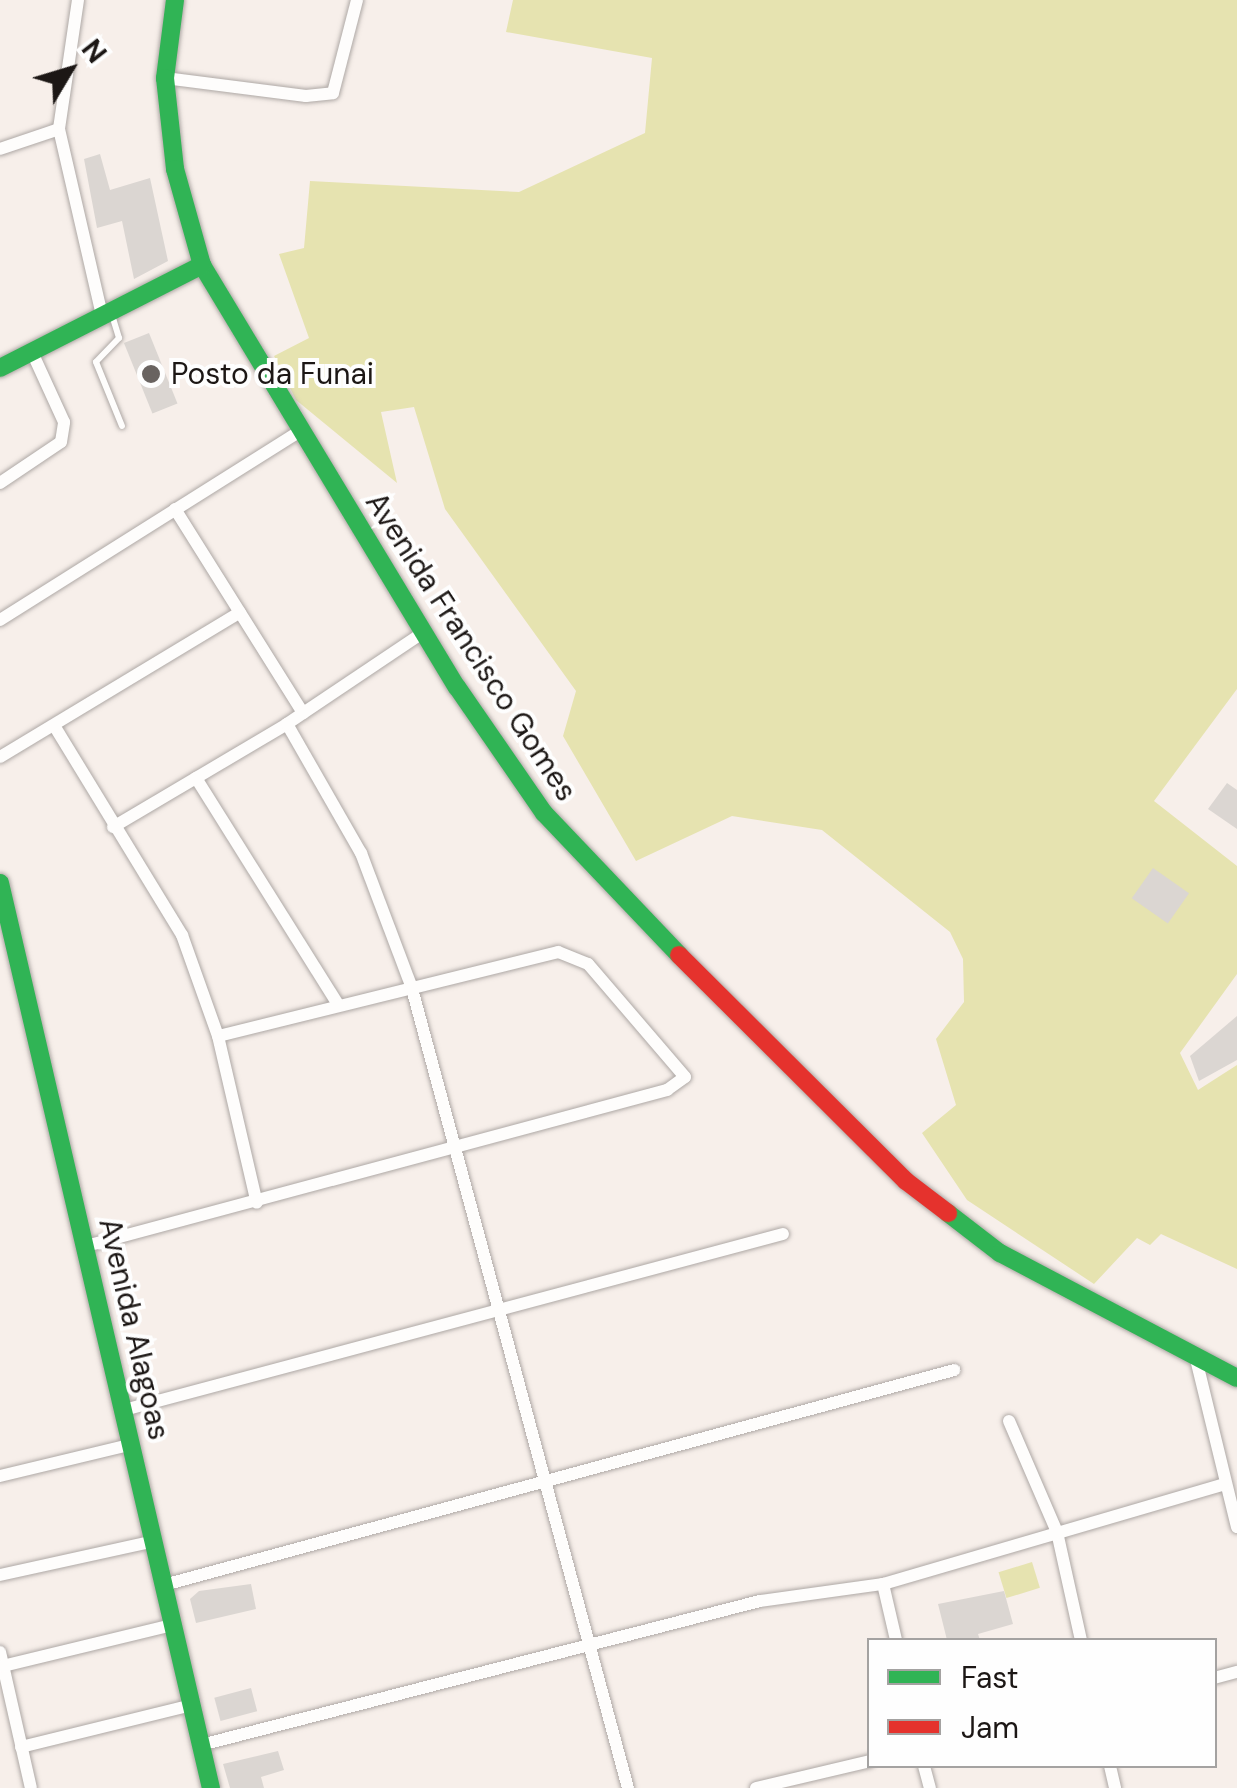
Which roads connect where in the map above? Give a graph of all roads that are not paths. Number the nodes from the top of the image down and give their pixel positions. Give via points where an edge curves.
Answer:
1 (78, 0) edge
2 (174, 0) edge
3 (356, 0) edge
4 (166, 78) junction
5 (59, 129) junction
6 (0, 149) edge
7 (202, 265) junction
8 (106, 313) junction
9 (32, 352) junction
10 (0, 368) edge
11 (122, 426) dead end
12 (300, 431) junction
13 (0, 483) edge
14 (175, 509) junction
15 (240, 612) junction
16 (0, 620) edge
17 (424, 632) junction
18 (303, 713) junction
19 (286, 724) junction
20 (55, 727) junction
21 (0, 757) edge
22 (196, 778) junction
23 (112, 826) junction
24 (0, 883) edge
25 (411, 985) junction
26 (338, 1004) junction
27 (218, 1036) junction
28 (454, 1150) junction
29 (257, 1203) junction
30 (783, 1234) dead end
31 (86, 1246) junction
32 (502, 1314) junction
33 (1196, 1359) junction
34 (954, 1370) dead end
35 (1237, 1378) edge
36 (124, 1410) junction
37 (1009, 1422) dead end
38 (133, 1444) junction
39 (0, 1476) edge
40 (547, 1478) junction
41 (1226, 1484) junction
42 (1237, 1527) edge
43 (1057, 1532) junction
44 (155, 1541) junction
45 (0, 1575) edge
46 (164, 1584) junction
47 (884, 1584) junction
48 (173, 1625) junction
49 (896, 1638) edge
50 (1082, 1638) edge
51 (593, 1642) junction
52 (1, 1659) edge
53 (192, 1706) junction
54 (201, 1745) junction
55 (21, 1746) junction
56 (867, 1762) edge
57 (31, 1788) edge
58 (212, 1788) edge
59 (628, 1788) edge
60 (756, 1788) edge

1 - 5 street
2 - 4 main road, Avenida Francisco Gomes
3 - 4 street via 332,93 306,96
4 - 7 main road, Avenida Francisco Gomes via 175,169
5 - 6 street
5 - 8 street
7 - 8 main road
7 - 12 main road, Avenida Francisco Gomes
8 - 9 main road
8 - 11 lane via 119,338 96,362
9 - 10 main road
9 - 13 street via 64,422 61,442
12 - 14 street
12 - 17 main road, Avenida Francisco Gomes
14 - 15 street
14 - 16 street
15 - 18 street
15 - 20 street
17 - 18 street
17 - 33 main road, Avenida Francisco Gomes via 544,812 600,877 906,1182 1000,1253
18 - 19 street
19 - 22 street
19 - 25 street via 350,832
20 - 21 street
20 - 23 street
22 - 23 street
22 - 26 street
23 - 27 street via 182,935
24 - 31 main road, Avenida Alagoas
25 - 26 street
25 - 28 street
25 - 28 street via 558,952 573,955 685,1077 667,1090
26 - 27 street
27 - 29 street
28 - 29 street
28 - 32 street
29 - 31 street
30 - 32 street
31 - 36 main road, Avenida Alagoas
32 - 36 street
32 - 40 street
33 - 35 main road, Avenida Francisco Gomes
33 - 41 street
34 - 40 street
36 - 38 main road, Avenida Alagoas
37 - 43 street
38 - 39 street
38 - 44 main road, Avenida Alagoas
40 - 46 street
40 - 51 street
41 - 42 street
41 - 43 street
43 - 47 street
43 - 50 street
44 - 45 street
44 - 46 main road, Avenida Alagoas
46 - 48 main road, Avenida Alagoas
47 - 49 street
47 - 51 street via 760,1601
48 - 52 street
48 - 53 main road, Avenida Alagoas
51 - 54 street
51 - 59 street
52 - 55 street
53 - 54 main road, Avenida Alagoas
53 - 55 street
54 - 58 main road, Avenida Alagoas
55 - 57 street
56 - 60 street

